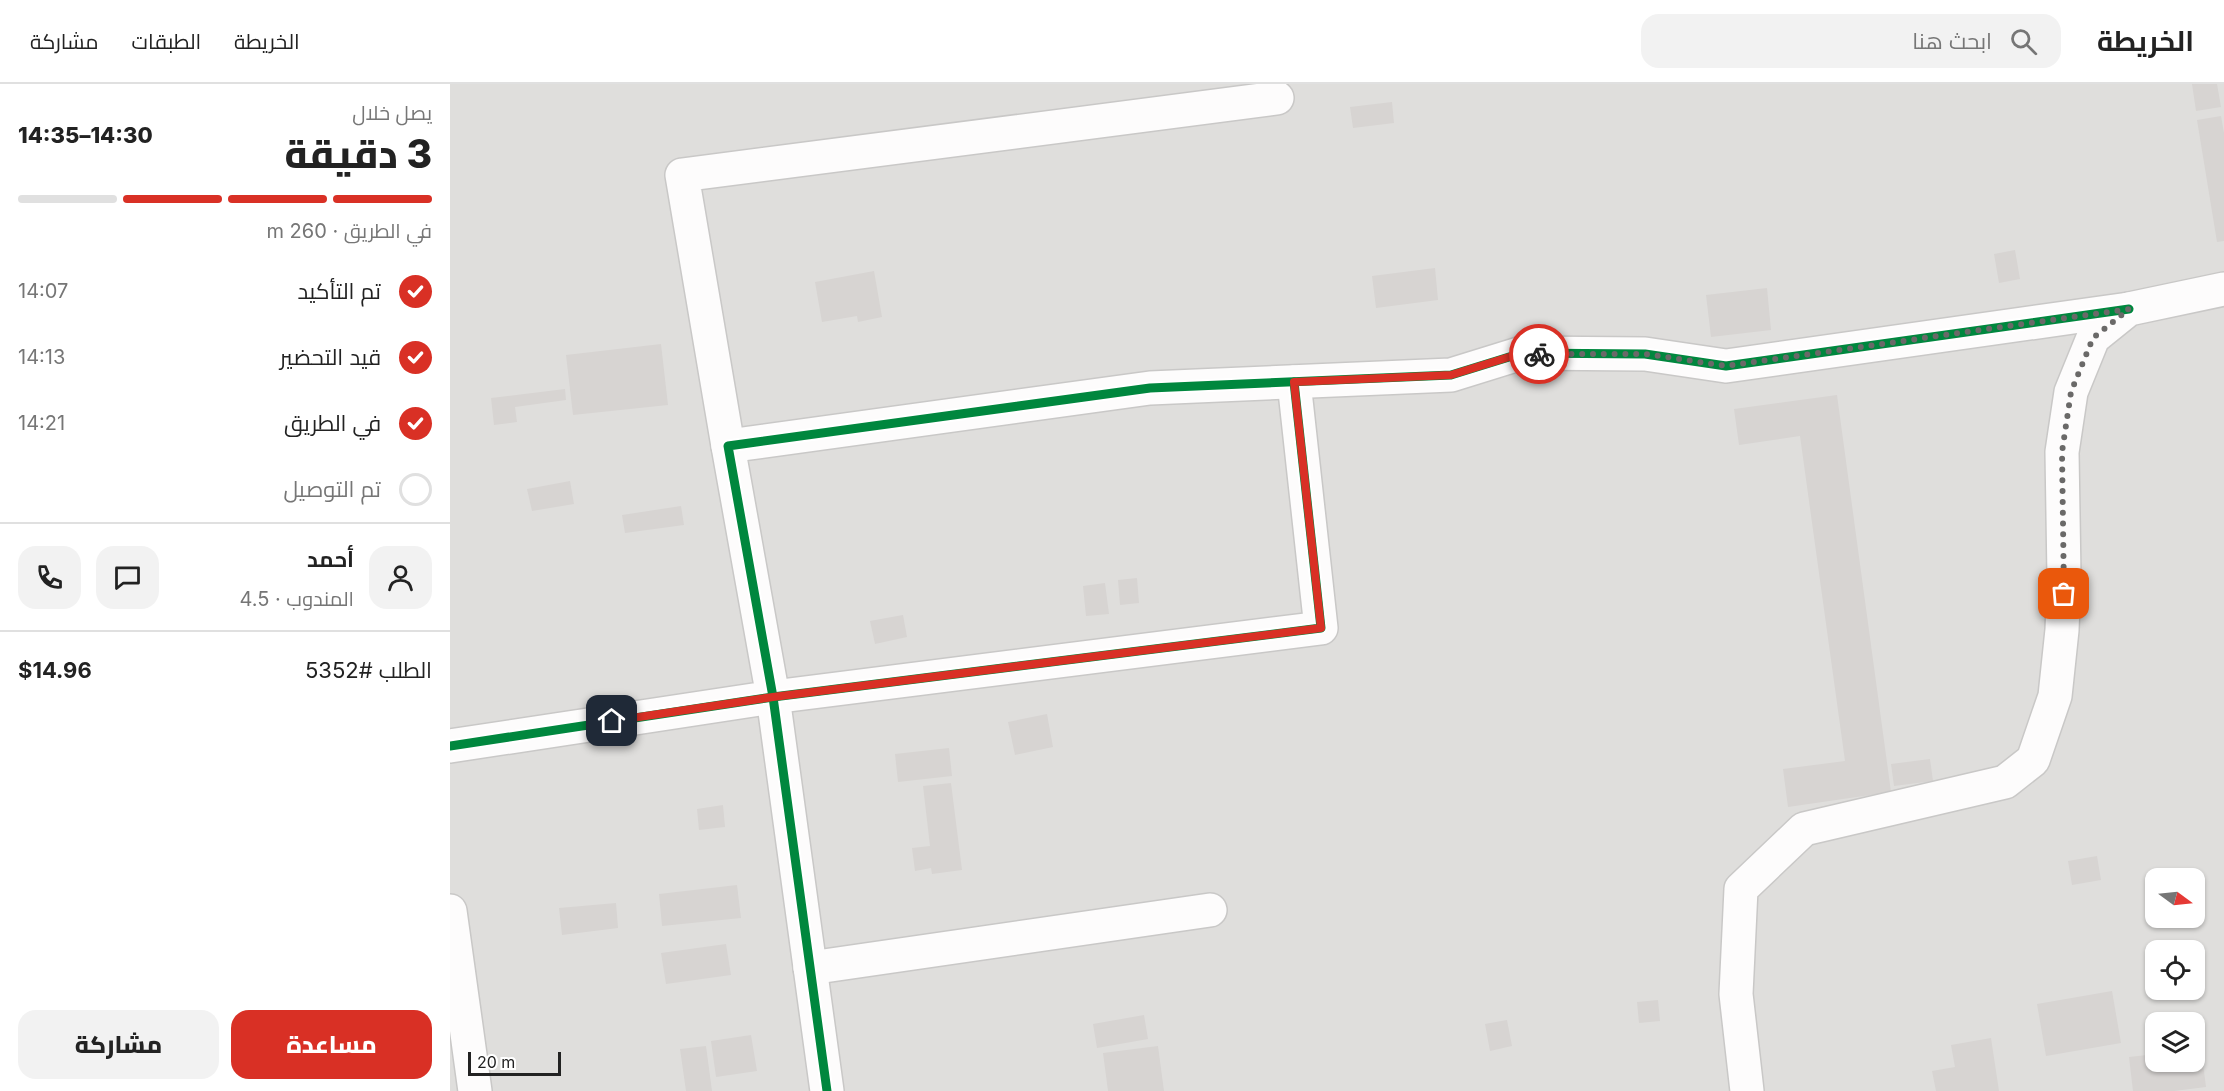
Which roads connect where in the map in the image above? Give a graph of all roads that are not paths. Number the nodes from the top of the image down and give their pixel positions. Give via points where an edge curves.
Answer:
1 (1277, 98) dead end
2 (2224, 289) edge
3 (2129, 309) junction
4 (1294, 382) junction
5 (728, 446) junction
6 (773, 697) junction
7 (450, 746) edge
8 (1210, 910) dead end
9 (450, 911) edge
10 (810, 968) junction
11 (475, 1091) edge
12 (827, 1091) edge
13 (1748, 1091) edge

1 - 5 street via 682,175
2 - 3 street
3 - 4 street via 1726,366 1646,354 1522,353 1451,375
3 - 13 street via 2093,338 2071,392 2062,452 2062,630 2055,696 2033,760 2005,782 1804,829 1741,889 1736,994
4 - 5 street via 1150,388
4 - 6 street via 1321,628
5 - 6 street
6 - 7 street
6 - 10 street
8 - 10 street
9 - 11 street
10 - 12 street

